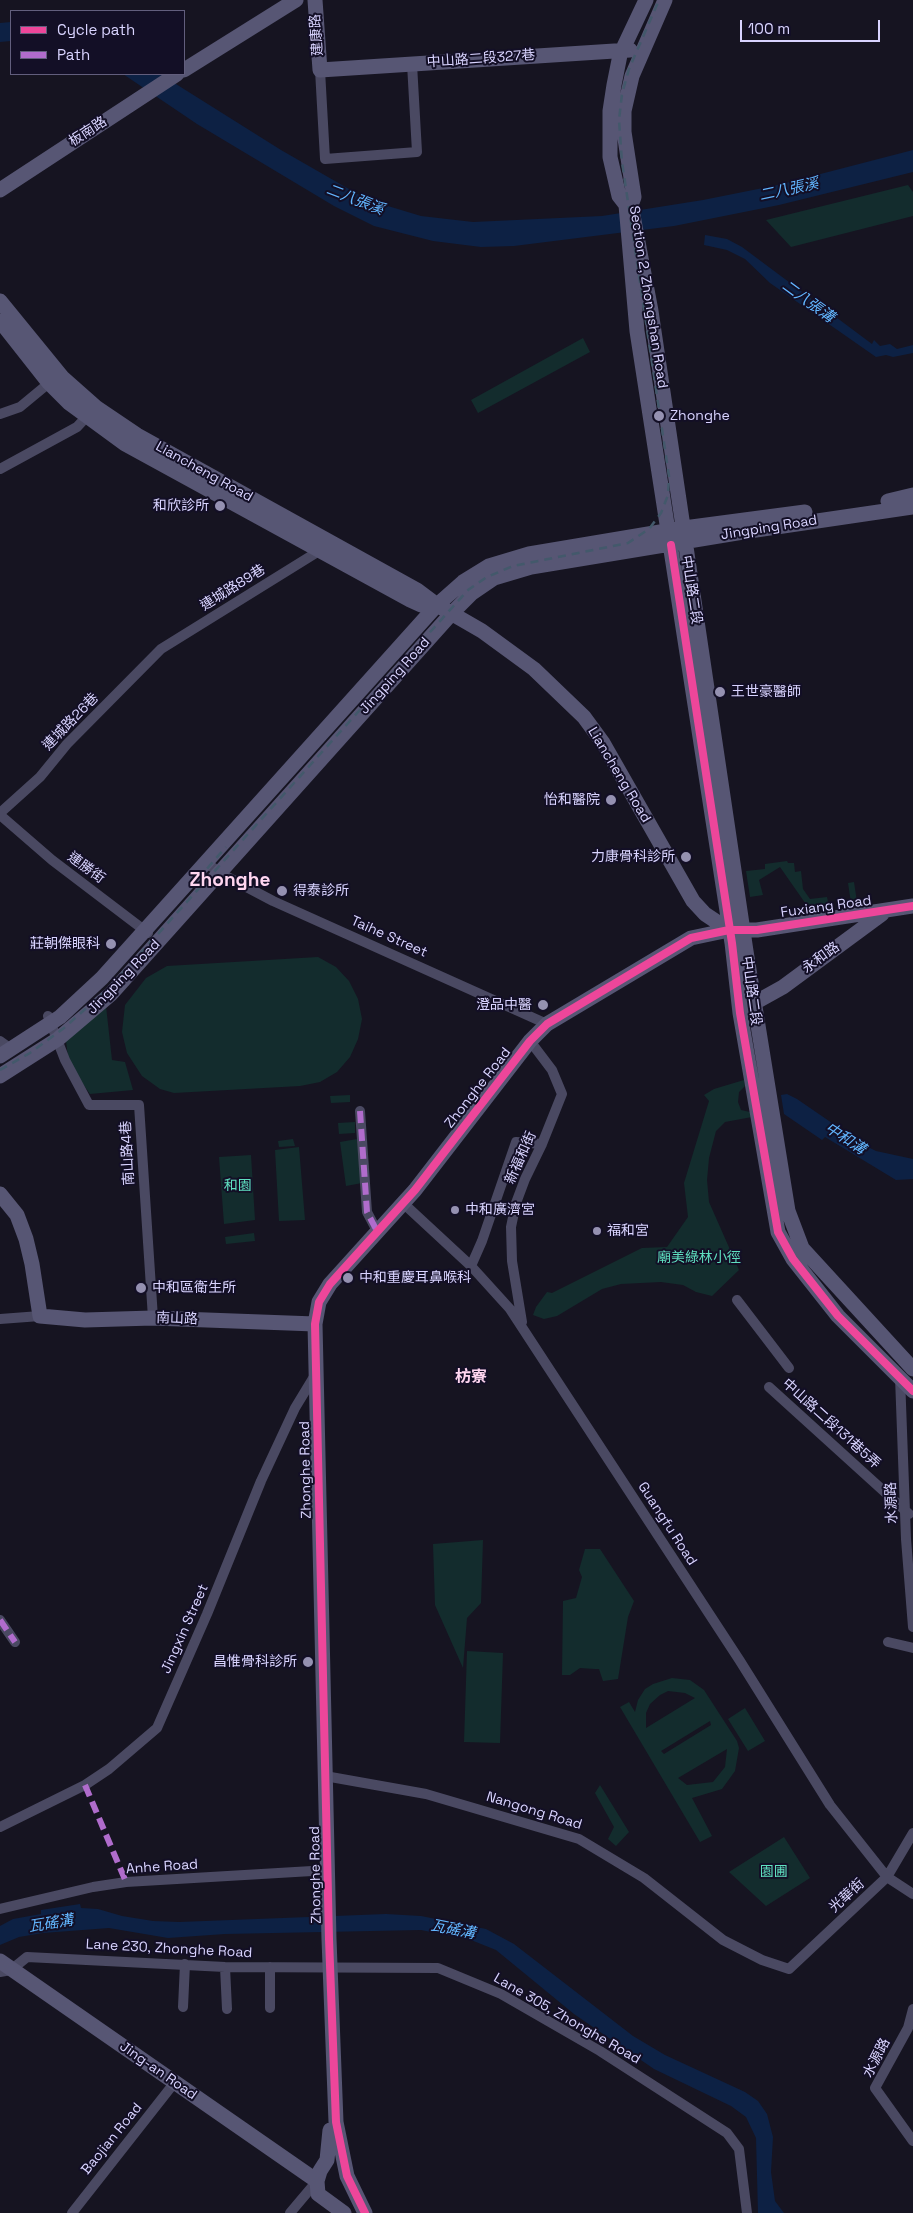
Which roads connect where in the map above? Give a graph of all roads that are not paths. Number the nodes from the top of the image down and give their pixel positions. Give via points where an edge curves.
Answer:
1 (296, 0) edge
2 (315, 0) edge
3 (646, 0) edge
4 (665, 0) edge
5 (623, 49) junction
6 (642, 51) junction
7 (412, 64) junction
8 (185, 69) edge
9 (320, 70) junction
10 (175, 75) edge
11 (0, 190) edge
12 (628, 205) junction
13 (0, 301) edge
14 (0, 321) edge
15 (49, 383) junction
16 (91, 412) junction
17 (0, 414) edge
18 (0, 469) edge
19 (913, 495) edge
20 (913, 507) edge
21 (677, 536) junction
22 (319, 551) junction
23 (437, 605) junction
24 (452, 613) junction
25 (161, 649) joint
26 (0, 814) edge
27 (207, 863) junction
28 (220, 873) junction
29 (910, 904) edge
30 (886, 911) junction
31 (144, 930) junction
32 (736, 930) junction
33 (159, 941) junction
34 (754, 1002) junction
35 (740, 1013) junction
36 (49, 1020) junction
37 (547, 1024) junction
38 (58, 1040) junction
39 (530, 1041) junction
40 (4, 1048) edge
41 (0, 1076) edge
42 (360, 1111) dead end
43 (542, 1144) junction
44 (0, 1194) edge
45 (404, 1203) junction
46 (377, 1231) junction
47 (471, 1266) junction
48 (737, 1300) dead end
49 (40, 1316) junction
50 (0, 1318) edge
51 (153, 1318) junction
52 (315, 1324) junction
53 (522, 1326) junction
54 (789, 1368) dead end
55 (913, 1369) edge
56 (317, 1372) junction
57 (900, 1377) junction
58 (769, 1387) dead end
59 (913, 1391) edge
60 (910, 1516) edge
61 (0, 1620) edge
62 (913, 1627) edge
63 (15, 1642) dead end
64 (888, 1642) dead end
65 (913, 1648) edge
66 (325, 1776) junction
67 (0, 1827) edge
68 (913, 1833) edge
69 (329, 1870) junction
70 (888, 1877) junction
71 (913, 1894) edge
72 (0, 1909) edge
73 (185, 1964) junction
74 (225, 1966) junction
75 (270, 1967) junction
76 (330, 1967) junction
77 (4, 1968) edge
78 (789, 1969) joint
79 (183, 2007) dead end
80 (270, 2008) dead end
81 (227, 2009) dead end
82 (913, 2009) edge
83 (334, 2076) junction
84 (175, 2082) junction
85 (336, 2122) junction
86 (913, 2141) edge
87 (317, 2181) junction
88 (72, 2213) edge
89 (290, 2213) edge
90 (344, 2213) edge
91 (365, 2213) edge
92 (747, 2213) edge

1 - 8 street, 板南路
2 - 9 street, 建康路
3 - 5 street, Section 2, Zhongshan Road
4 - 6 street, Section 2, Zhongshan Road
5 - 6 street, 中山路二段327巷
5 - 7 street, 中山路二段327巷
5 - 12 street, Section 2, Zhongshan Road via 614,85 609,133 618,196
6 - 12 street, Section 2, Zhongshan Road via 624,111 634,197
7 - 9 street, 中山路二段327巷
7 - 9 street via 417,152 325,159
10 - 11 street, 板南路
12 - 21 street, Section 2, Zhongshan Road via 633,240 650,303
13 - 16 street, Liancheng Road
14 - 15 street, Liancheng Road
15 - 16 street, Liancheng Road
15 - 17 street via 20,407
16 - 18 street via 77,427
16 - 22 street, Liancheng Road via 125,444
16 - 23 street, Liancheng Road via 417,590
19 - 21 street, Jingping Road
20 - 21 street, Jingping Road
21 - 23 street, Jingping Road via 507,559 463,582
21 - 24 street, Jingping Road via 511,572 494,578 472,593
21 - 32 street, 中山路二段
22 - 23 street, Liancheng Road via 421,605
22 - 25 street, 連城路89巷
23 - 24 street, Liancheng Road
23 - 27 street, Jingping Road
24 - 28 street, Jingping Road
24 - 32 street, Liancheng Road via 534,669 584,717 603,743 693,901 705,914
25 - 26 street, 連城路26巷
26 - 31 street, 連勝街 via 52,860
27 - 28 street, Taihe Street
27 - 31 street, Jingping Road
28 - 33 street, Jingping Road
28 - 37 street, Taihe Street via 377,949
29 - 30 street, Fuxiang Road
30 - 32 street, Fuxiang Road
30 - 34 street, 永和路 via 783,987
31 - 33 street, 連勝街
31 - 36 street, Jingping Road via 102,978
32 - 34 street, 中山路二段
32 - 35 street, 中山路二段
32 - 37 street, Zhonghe Road via 691,938
33 - 38 street, Jingping Road via 111,994
34 - 35 street, 永和路
34 - 55 street, 中山路二段 via 788,1211 802,1248
35 - 57 street, 中山路二段 via 778,1232 793,1259 838,1316
36 - 38 street, 南山路4巷
36 - 40 street, Jingping Road
37 - 39 street, Zhonghe Road
38 - 41 street, Jingping Road
38 - 51 street, 南山路4巷 via 89,1105 139,1104
39 - 43 street, 新福和街 via 552,1070 562,1094
39 - 45 street, Zhonghe Road
42 - 46 street via 367,1212
43 - 47 street via 516,1142
43 - 53 street, 新福和街 via 516,1203 512,1227 512,1261
44 - 49 street via 17,1215 26,1239
45 - 46 street, Zhonghe Road
45 - 47 street, Guangfu Road
46 - 52 street, Zhonghe Road via 330,1284 319,1302
47 - 53 street, Guangfu Road
48 - 54 street
49 - 50 street
49 - 51 street, 南山路 via 85,1320
51 - 52 street, 南山路
52 - 56 street, Zhonghe Road
53 - 70 street, Guangfu Road via 830,1805
56 - 66 street, Zhonghe Road
56 - 67 street, Jingxin Street via 295,1408 261,1481 156,1728 109,1769 85,1785
57 - 59 street, 中山路二段
57 - 60 street, 水源路
58 - 60 street, 中山路二段131巷5弄
60 - 62 street, 水源路
61 - 63 street
64 - 65 street
66 - 69 street, Zhonghe Road
66 - 78 street, Nangong Road via 426,1794 579,1839 644,1878 723,1940 762,1960
68 - 70 street, 光華街
69 - 72 street, Anhe Road via 126,1882
69 - 76 street, Zhonghe Road
70 - 71 street, Guangfu Road
70 - 78 street, 光華街
73 - 74 street, Lane 230, Zhonghe Road
73 - 77 street, Lane 230, Zhonghe Road via 27,1957
73 - 79 street
74 - 75 street, Lane 230, Zhonghe Road
74 - 81 street
75 - 76 street, Lane 230, Zhonghe Road
75 - 80 street
76 - 83 street, Zhonghe Road
76 - 92 street, Lane 305, Zhonghe Road via 438,1968 501,1994 600,2051 728,2132 739,2149
77 - 84 street, Jing-an Road
82 - 86 street, 水源路 via 908,2028 875,2088
83 - 85 street, Zhonghe Road
83 - 87 street via 330,2146
84 - 87 street, Jing-an Road
84 - 88 street, Baojian Road
85 - 87 street, Zhonghe Road via 332,2165
85 - 91 street, Zhonghe Road via 347,2176
87 - 89 street
87 - 90 street via 318,2194

